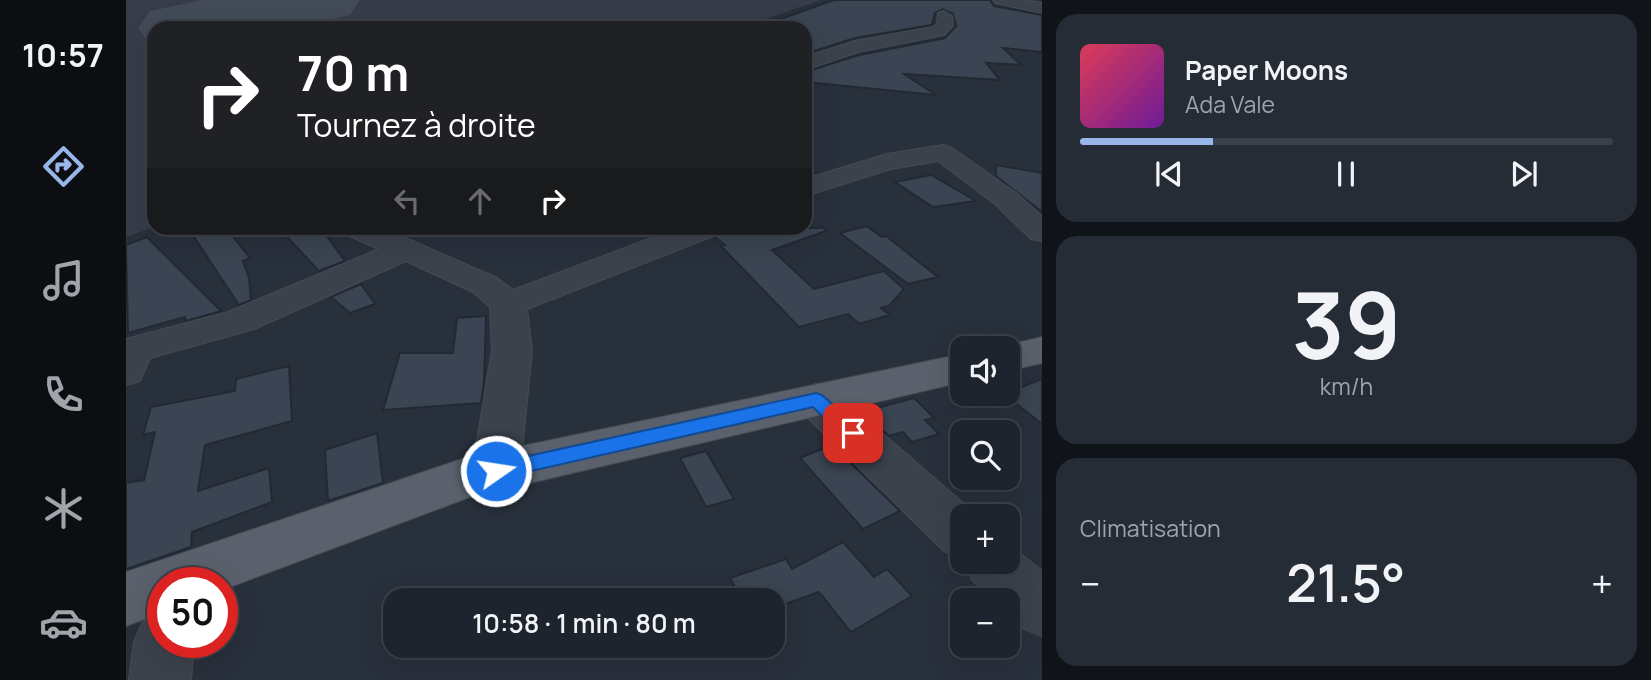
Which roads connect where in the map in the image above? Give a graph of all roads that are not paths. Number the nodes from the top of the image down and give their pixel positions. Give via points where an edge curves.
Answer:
1 (1000, 0) edge
2 (1042, 8) edge
3 (944, 16) dead end
4 (812, 61) edge
5 (812, 186) edge
6 (1042, 232) edge
7 (374, 235) edge
8 (687, 235) edge
9 (407, 249) junction
10 (508, 304) junction
11 (1042, 351) edge
12 (1020, 356) edge
13 (128, 357) edge
14 (950, 371) edge
15 (816, 400) junction
16 (496, 471) junction
17 (950, 524) edge
18 (217, 567) edge
19 (1004, 574) edge
20 (147, 592) edge
21 (126, 599) edge
22 (1042, 608) edge
23 (162, 658) edge
24 (160, 680) edge

1 - 2 street
3 - 4 street via 945,26 938,31 865,43
5 - 6 street via 887,162 943,153
7 - 9 street
8 - 10 street
9 - 10 street via 485,285
9 - 13 street via 241,321
10 - 16 street via 512,350
11 - 12 main road
14 - 15 main road
15 - 16 main road
15 - 17 street
16 - 18 main road
19 - 22 street
20 - 21 main road
23 - 24 street

